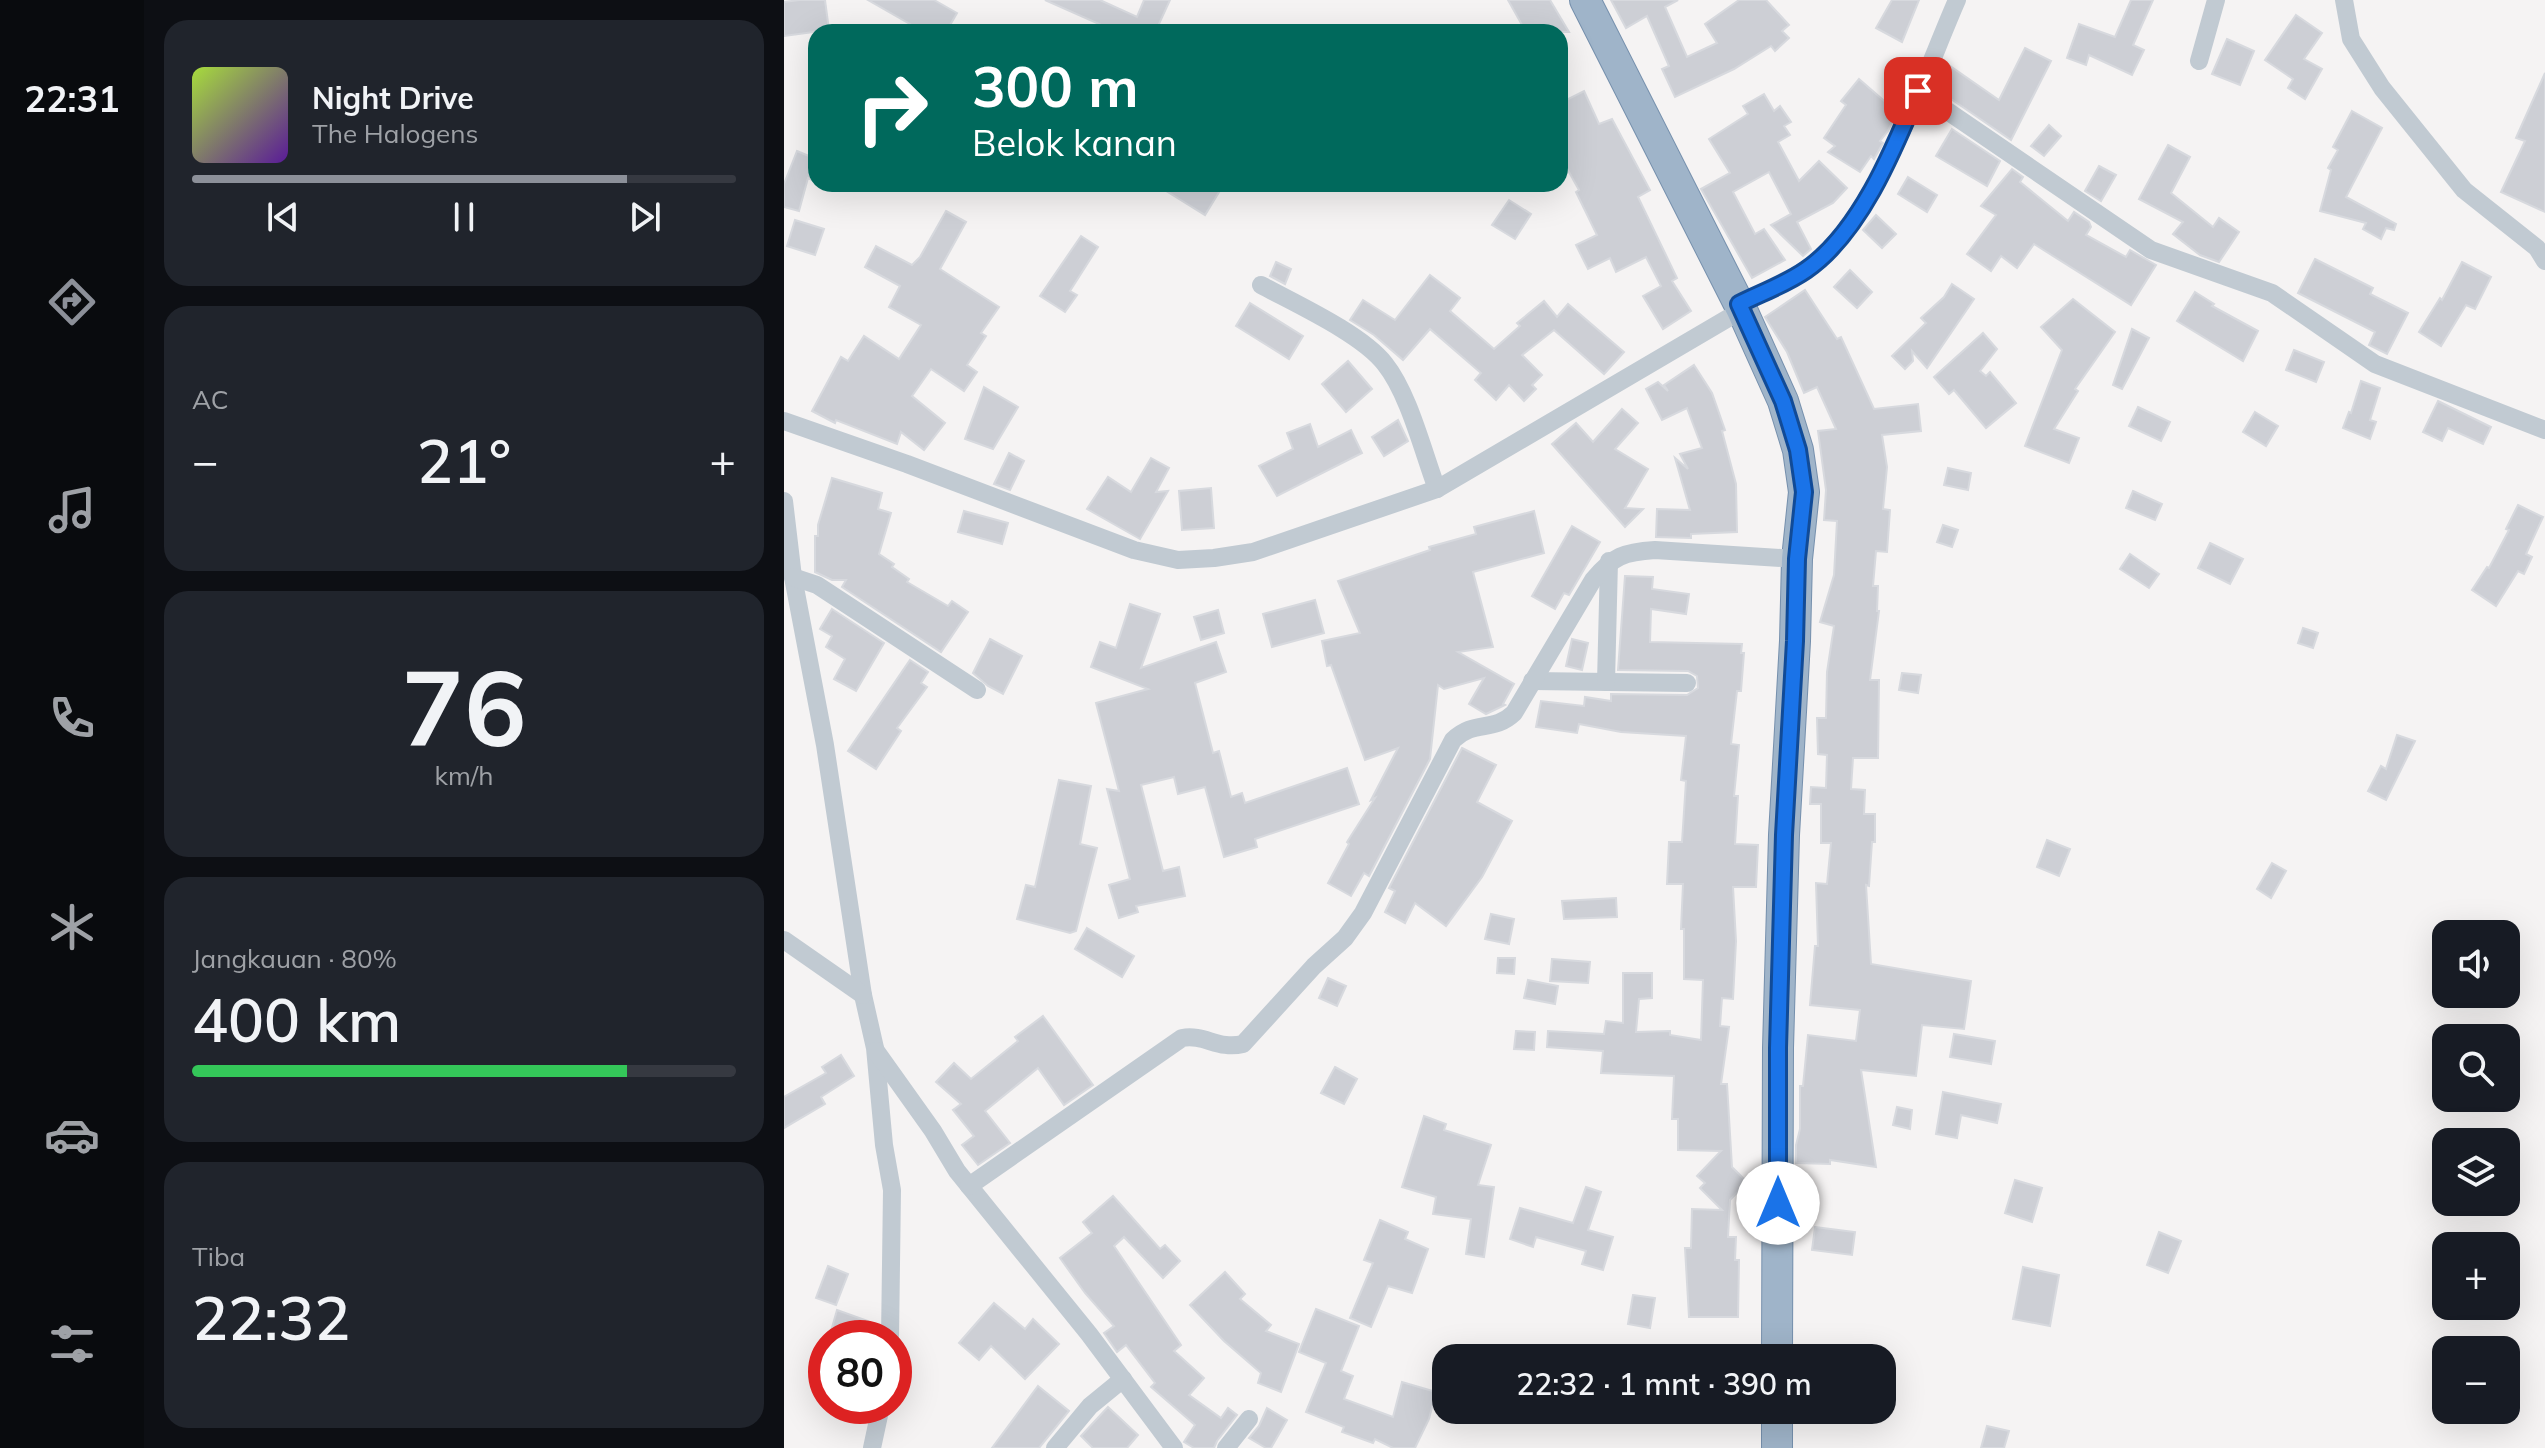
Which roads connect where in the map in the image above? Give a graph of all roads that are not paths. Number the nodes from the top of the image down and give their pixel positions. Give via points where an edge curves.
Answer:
1 (1585, 0) edge
2 (1957, 0) edge
3 (2216, 0) edge
4 (2344, 0) edge
5 (2199, 61) dead end
6 (1918, 91) junction
7 (2545, 261) edge
8 (1261, 285) dead end
9 (1741, 307) junction
10 (784, 421) edge
11 (2545, 430) edge
12 (1437, 489) junction
13 (784, 501) edge
14 (1797, 559) junction
15 (1609, 561) junction
16 (793, 577) junction
17 (1532, 681) junction
18 (1606, 682) junction
19 (1687, 683) dead end
20 (977, 690) dead end
21 (784, 940) edge
22 (863, 995) junction
23 (875, 1048) junction
24 (969, 1186) junction
25 (890, 1320) edge
26 (1777, 1344) edge
27 (1123, 1379) junction
28 (1249, 1419) dead end
29 (877, 1424) edge
30 (1777, 1424) edge
31 (872, 1448) edge
32 (1055, 1448) edge
33 (1174, 1448) edge
34 (1226, 1448) edge
35 (1777, 1448) edge

1 - 9 highway
2 - 6 street
3 - 5 street
4 - 7 street via 2351,39 2382,88 2464,190 2537,248
6 - 9 street via 1893,150 1828,250 1807,269
6 - 11 street via 2151,250 2272,293 2375,364
8 - 12 street via 1351,336 1385,364 1401,390
9 - 12 street
9 - 14 highway via 1783,401 1798,450 1804,492
10 - 12 street via 1134,550 1178,560 1253,552
13 - 16 street
14 - 15 street via 1655,550 1632,551
14 - 26 highway via 1778,1048
15 - 17 street
15 - 18 street
16 - 20 street via 817,585
16 - 22 street
17 - 18 street
17 - 24 street via 1506,720 1463,730 1453,740 1363,913 1243,1044 1220,1046 1194,1036 1182,1038
18 - 19 street
21 - 22 street
22 - 23 street
23 - 24 street
23 - 25 street via 892,1190
24 - 27 street
27 - 32 street via 1090,1406
27 - 33 street
28 - 34 street
29 - 31 street
30 - 35 highway

